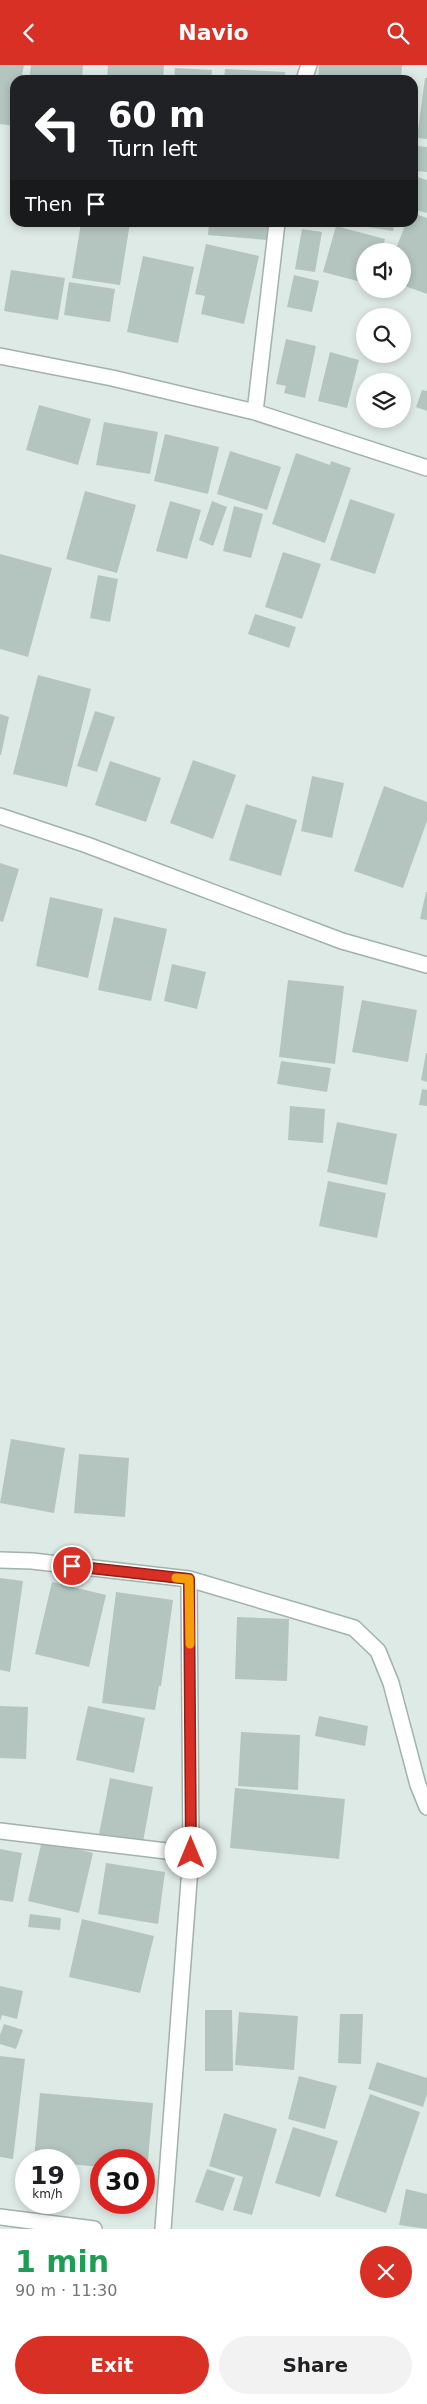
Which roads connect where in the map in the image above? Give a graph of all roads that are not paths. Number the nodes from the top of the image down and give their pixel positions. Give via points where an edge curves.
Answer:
1 (277, 227) edge
2 (0, 356) edge
3 (255, 412) junction
4 (427, 468) edge
5 (0, 816) edge
6 (427, 965) edge
7 (0, 1559) edge
8 (189, 1579) junction
9 (427, 1807) edge
10 (0, 1831) edge
11 (191, 1853) junction
12 (0, 2217) edge
13 (94, 2229) edge
14 (163, 2229) edge

1 - 3 street
2 - 3 street via 112,378
3 - 4 street
5 - 6 street via 87,845 342,941
7 - 8 street
8 - 9 street via 354,1627 378,1651 391,1683 418,1785
8 - 11 street
10 - 11 street
11 - 14 street
12 - 13 street

